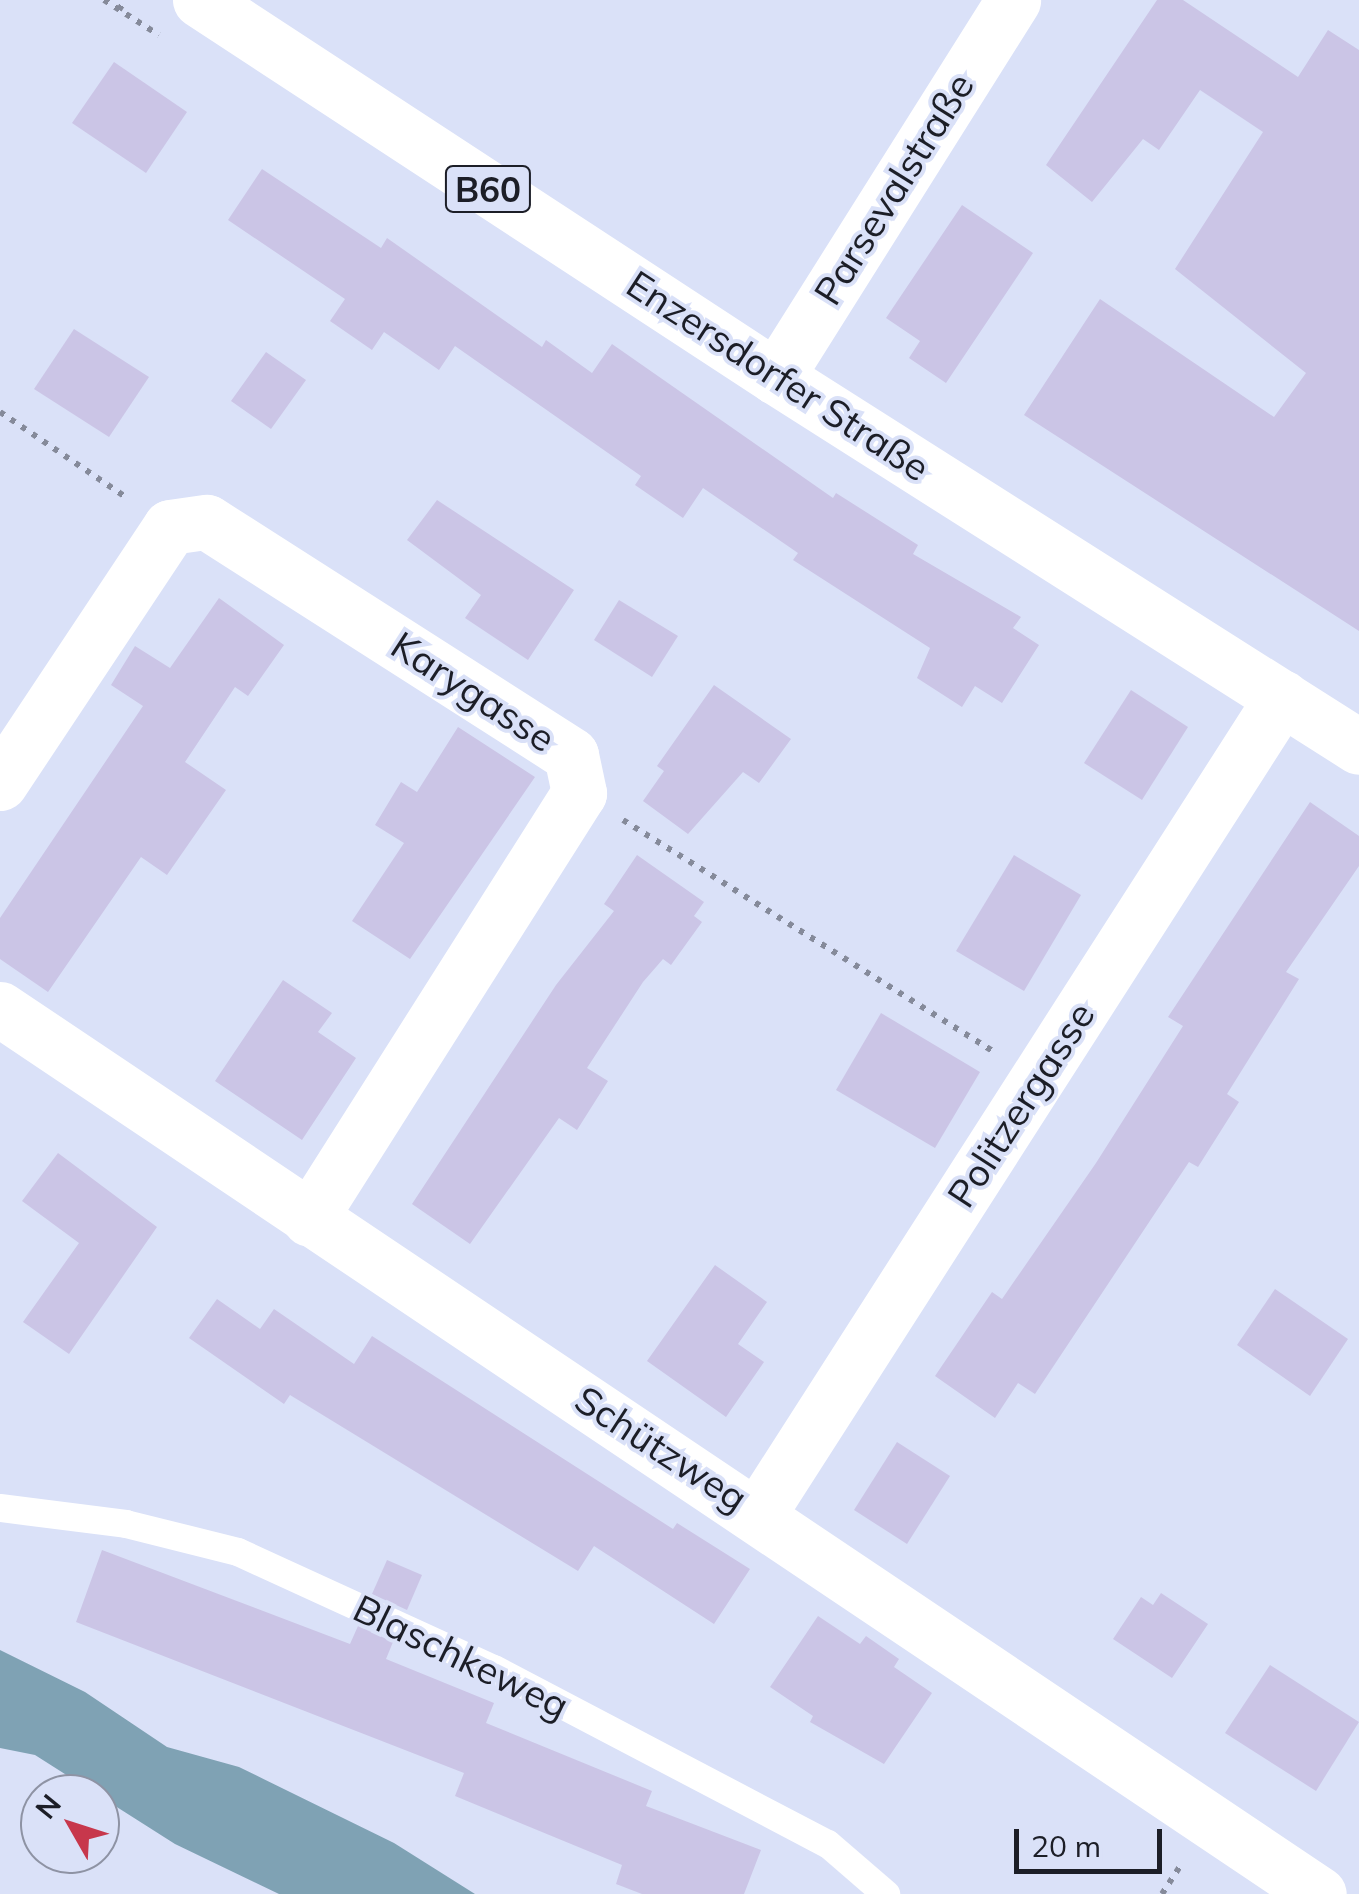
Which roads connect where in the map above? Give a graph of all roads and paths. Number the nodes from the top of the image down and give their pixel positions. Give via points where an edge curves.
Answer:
1 (125, 0) edge
2 (200, 0) edge
3 (1012, 0) edge
4 (119, 10) dead end
5 (776, 377) junction
6 (0, 412) edge
7 (170, 526) junction
8 (1282, 697) junction
9 (1359, 747) edge
10 (0, 782) edge
11 (579, 793) junction
12 (0, 1009) edge
13 (1038, 1080) junction
14 (309, 1218) junction
15 (0, 1508) edge
16 (759, 1514) junction
17 (886, 1894) edge
18 (1319, 1894) edge

1 - 4 path
2 - 5 street, Enzersdorfer Straße / B60
3 - 5 street, Parsevalstraße
5 - 8 street, Enzersdorfer Straße / B60
6 - 7 path
7 - 10 street
7 - 11 street, Karygasse via 207,522 571,755
8 - 9 street, Enzersdorfer Straße / B60
8 - 13 street, Politzergasse
11 - 13 path
11 - 14 street, Karygasse
12 - 14 street, Schützweg
13 - 16 street, Politzergasse
14 - 16 street, Schützweg
15 - 17 lane, Blaschkeweg via 126,1524 238,1552 494,1669 811,1835
16 - 18 street, Schützweg

